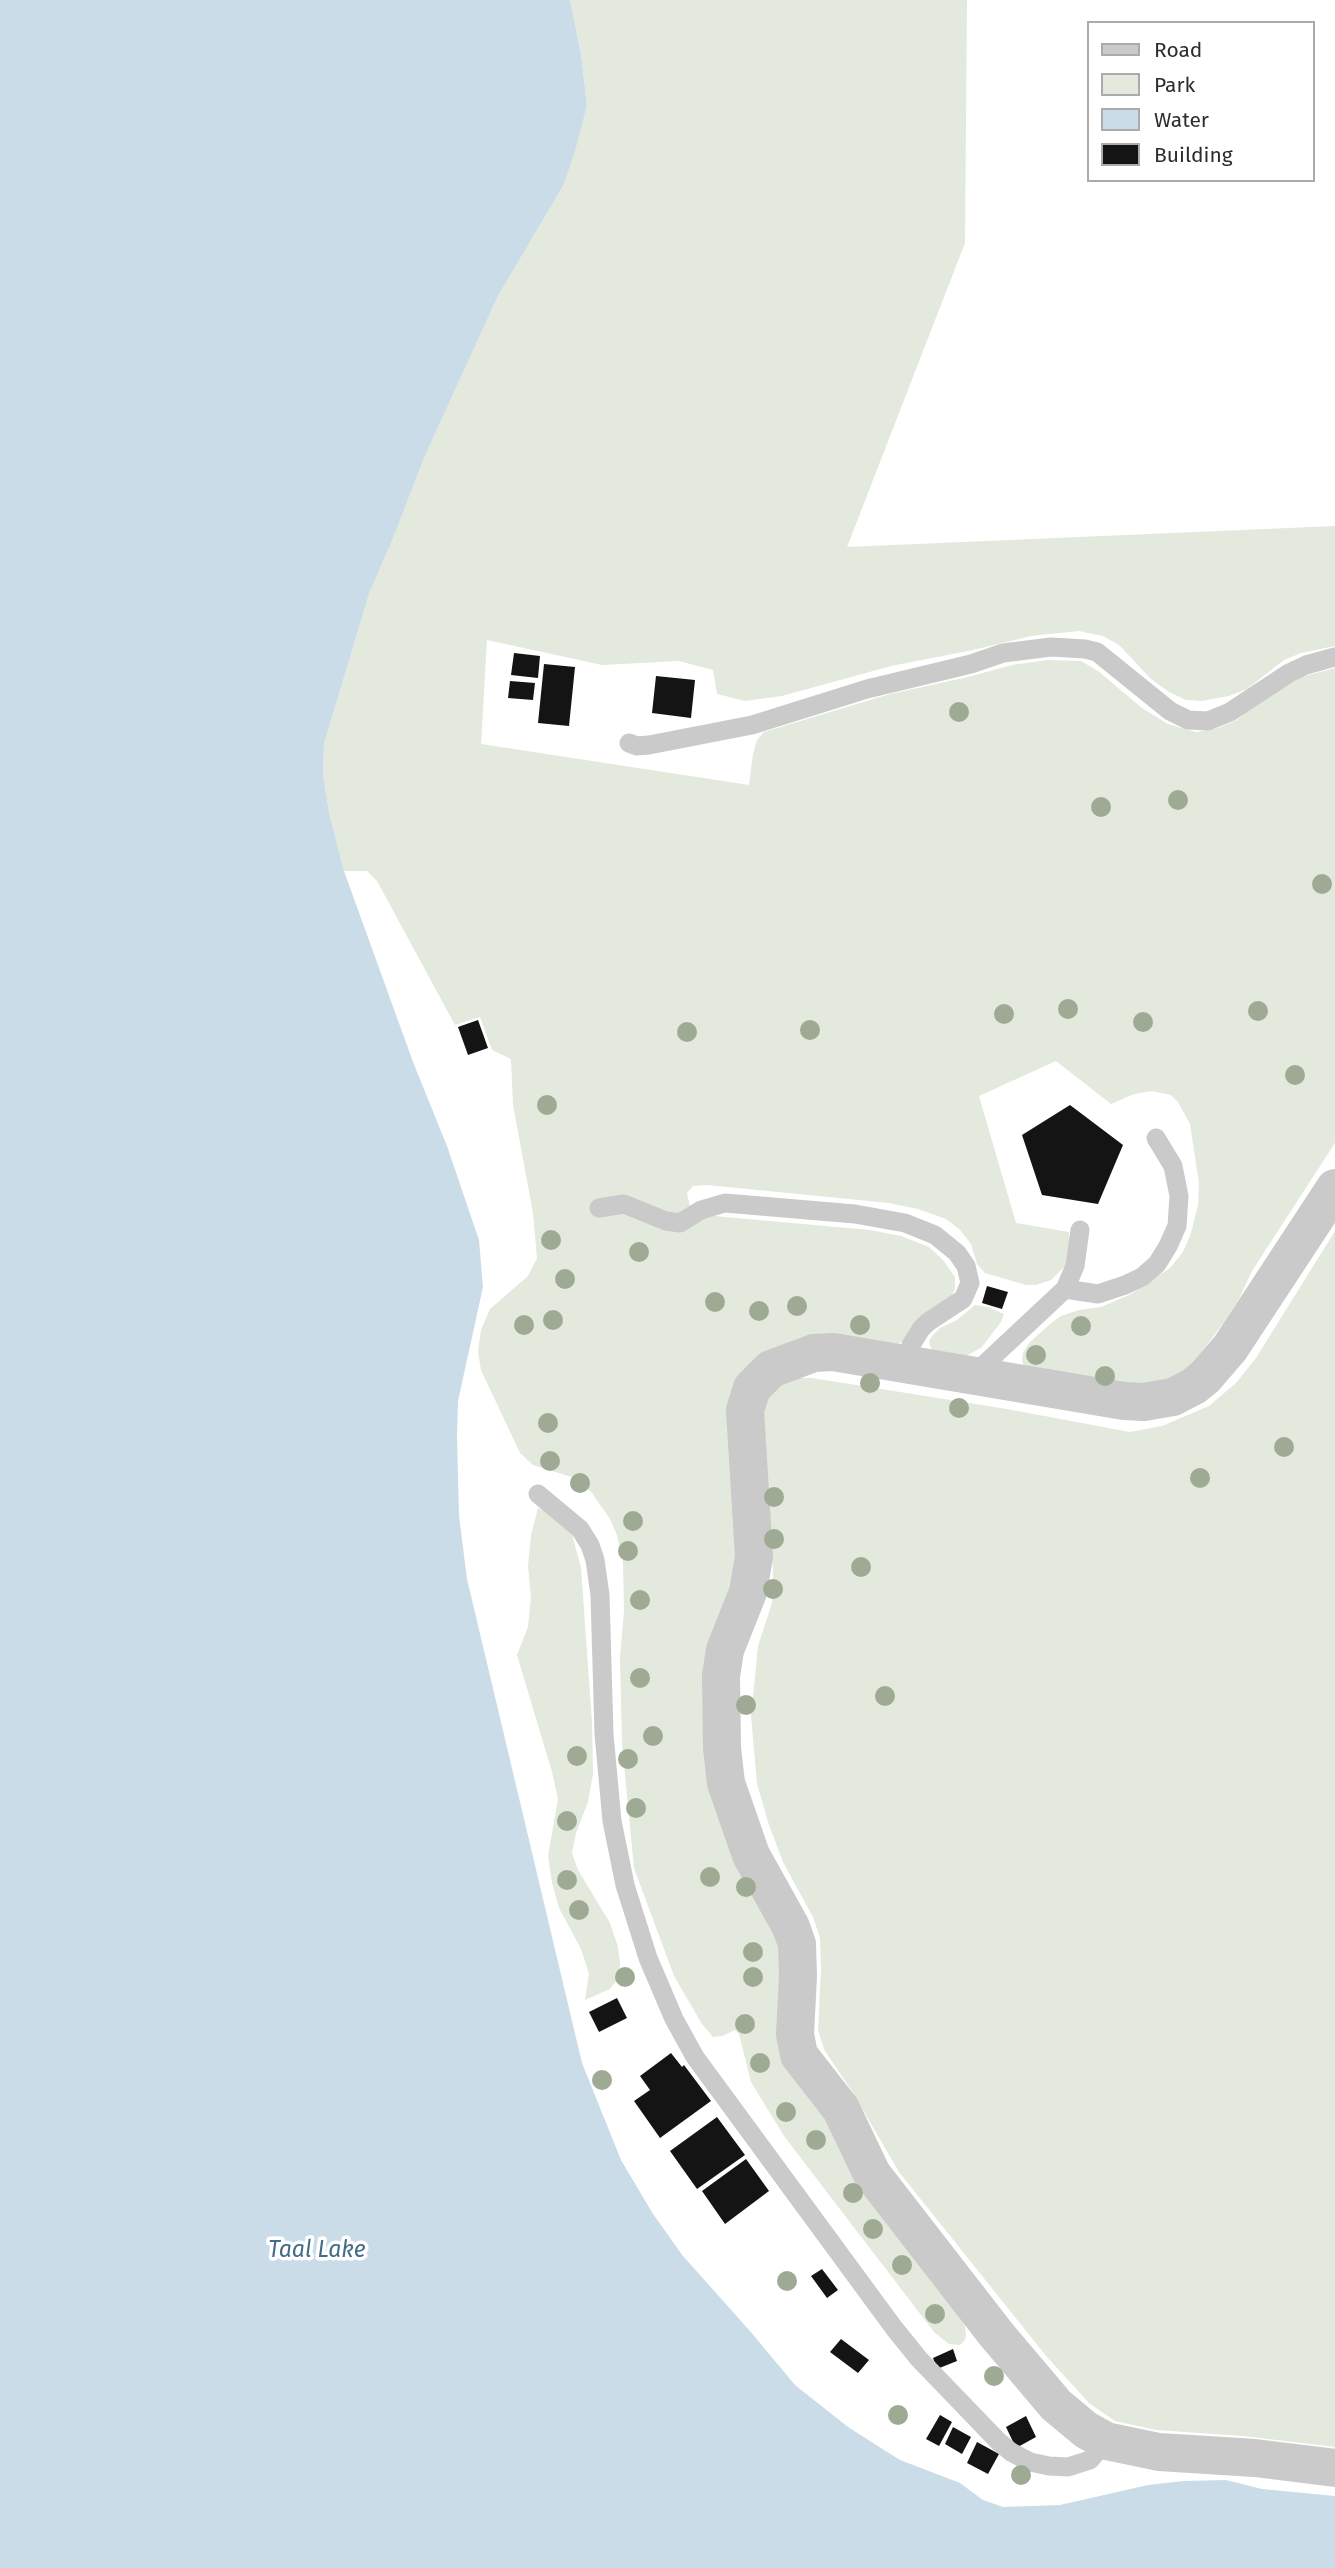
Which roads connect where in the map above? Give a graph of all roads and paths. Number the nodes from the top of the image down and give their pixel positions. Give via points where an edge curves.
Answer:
1 (1335, 657) edge
2 (629, 743) dead end
3 (1156, 1138) dead end
4 (1335, 1188) edge
5 (599, 1208) dead end
6 (1080, 1230) dead end
7 (1065, 1289) junction
8 (905, 1364) junction
9 (971, 1377) junction
10 (538, 1494) dead end
11 (1106, 2441) junction
12 (1335, 2468) edge

1 - 2 lane via 1289,673 1230,712 1208,720 1188,720 1170,711 1097,652 1051,646 1003,653 752,725 649,745
3 - 7 lane via 1173,1166 1179,1196 1177,1226 1168,1246 1157,1264 1125,1285 1098,1294
4 - 9 street via 1230,1348 1185,1392 1159,1401 1124,1401
5 - 8 lane via 624,1203 680,1223 725,1203 869,1216 935,1235 966,1266 970,1283 963,1299 921,1329
6 - 7 lane via 1075,1266
7 - 9 lane
8 - 9 street
8 - 11 street via 814,1353 771,1369 747,1399 754,1557 748,1592 722,1661 723,1769 751,1855 797,1944 795,2034 799,2055 841,2109 872,2174 996,2334 1056,2405
10 - 11 lane via 580,1529 595,1560 612,1821 625,1885 648,1958 695,2057 894,2329 998,2441 1030,2462 1068,2467 1090,2460
11 - 12 street via 1159,2452

